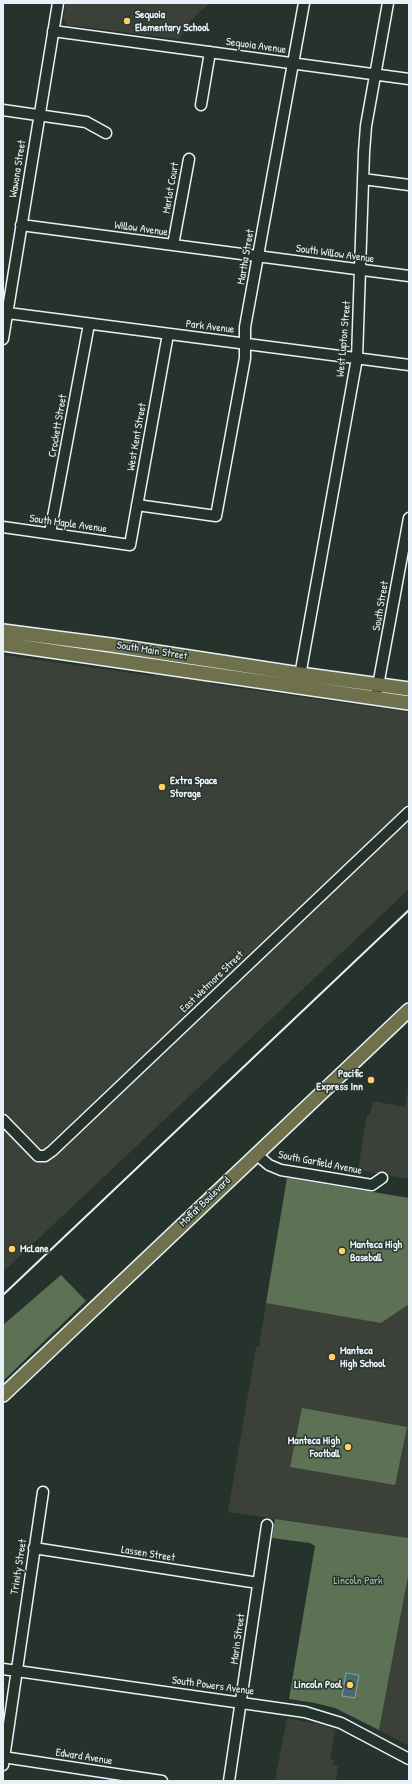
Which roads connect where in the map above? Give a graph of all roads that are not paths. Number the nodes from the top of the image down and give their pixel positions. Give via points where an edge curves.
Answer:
1 (58, 3) edge
2 (304, 3) edge
3 (388, 3) edge
4 (53, 31) junction
5 (210, 52) junction
6 (294, 64) junction
7 (376, 74) junction
8 (409, 78) edge
9 (201, 106) dead end
10 (3, 110) edge
11 (39, 115) junction
12 (106, 133) dead end
13 (189, 159) dead end
14 (363, 179) junction
15 (409, 185) edge
16 (21, 225) junction
17 (173, 245) junction
18 (258, 256) junction
19 (361, 270) junction
20 (409, 276) edge
21 (8, 313) junction
22 (89, 324) junction
23 (168, 334) junction
24 (3, 339) edge
25 (245, 344) junction
26 (357, 358) junction
27 (409, 365) edge
28 (137, 505) junction
29 (409, 518) edge
30 (3, 527) edge
31 (50, 533) junction
32 (130, 545) joint
33 (3, 631) edge
34 (3, 644) edge
35 (111, 645) junction
36 (109, 658) junction
37 (299, 681) junction
38 (378, 685) junction
39 (409, 689) edge
40 (376, 698) junction
41 (409, 703) edge
42 (409, 812) edge
43 (407, 1015) edge
44 (3, 1120) edge
45 (256, 1154) junction
46 (382, 1178) dead end
47 (3, 1395) edge
48 (43, 1492) dead end
49 (266, 1524) dead end
50 (34, 1548) junction
51 (258, 1583) junction
52 (3, 1669) edge
53 (16, 1671) junction
54 (242, 1702) junction
55 (409, 1759) edge
56 (3, 1760) edge
57 (162, 1781) edge
58 (229, 1781) edge

1 - 4 street, Wawona Street
2 - 6 street, Martha Street
3 - 7 street, West Lupton Street
4 - 5 street, Sequoia Avenue
4 - 11 street, Wawona Street
5 - 6 street, Sequoia Avenue
5 - 9 street
6 - 7 street, Sequoia Avenue
6 - 18 street, Martha Street
7 - 8 street, Sequoia Avenue
7 - 14 street, West Lupton Street via 366,126
10 - 11 street
11 - 12 street via 86,122
11 - 16 street, Wawona Street
13 - 17 street, Merlot Court
14 - 15 street
14 - 19 street, West Lupton Street
16 - 17 street, Willow Avenue
16 - 21 street, Wawona Street
17 - 18 street, Willow Avenue
18 - 19 street, South Willow Avenue
18 - 25 street, Martha Street
19 - 20 street, South Willow Avenue
19 - 26 street, West Lupton Street
21 - 22 street, Park Avenue
21 - 24 street, Wawona Street
22 - 23 street, Park Avenue
22 - 31 street, Crockett Street
23 - 25 street, Park Avenue
23 - 28 street, West Kent Street
25 - 26 street, Park Avenue
25 - 28 street, Martha Street via 245,358 216,516
26 - 27 street, Park Avenue
26 - 37 street, West Lupton Street
28 - 32 street, West Kent Street
29 - 38 street, South Street
30 - 31 street, South Maple Avenue
31 - 32 street, South Maple Avenue
33 - 35 main road, South Main Street
34 - 36 main road, South Main Street
35 - 36 main road
35 - 37 main road, South Main Street
36 - 37 main road, South Main Street
37 - 38 main road, South Main Street
37 - 40 main road, South Main Street
38 - 39 main road, South Main Street
38 - 40 street, South Street
40 - 41 main road, South Main Street
42 - 44 street, East Wetmore Street via 52,1151 41,1156 29,1148
43 - 45 main road, Moffat Boulevard
45 - 46 street, South Garfield Avenue via 269,1165 281,1170 372,1185
45 - 47 main road, Moffat Boulevard
48 - 50 street, Trinity Street
49 - 51 street, Marin Street
50 - 51 street, Lassen Street
50 - 53 street, Trinity Street
51 - 54 street, Marin Street
52 - 53 street, South Powers Avenue
53 - 54 street, South Powers Avenue
53 - 56 street, Trinity Street
54 - 55 street, South Powers Avenue via 334,1719
54 - 58 street, Marin Street
56 - 57 street, Edward Avenue

